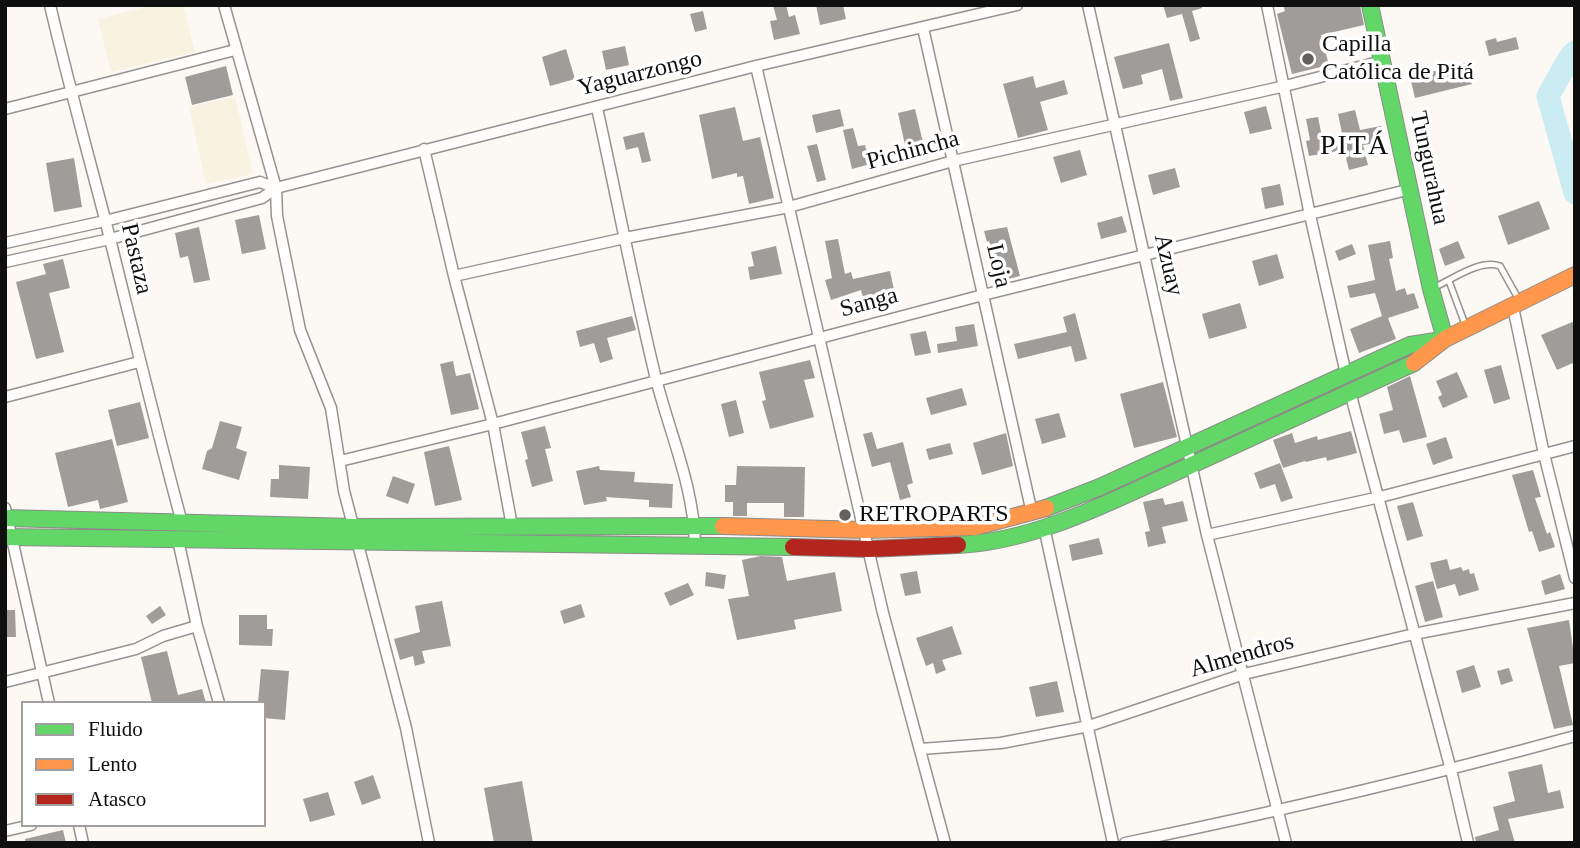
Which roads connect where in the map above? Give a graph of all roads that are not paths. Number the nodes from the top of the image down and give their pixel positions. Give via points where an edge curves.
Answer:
1 (50, 5) edge
2 (224, 5) edge
3 (1017, 5) edge
4 (1088, 5) edge
5 (1267, 5) edge
6 (1370, 5) edge
7 (923, 28) junction
8 (235, 50) junction
9 (1382, 61) junction
10 (756, 66) junction
11 (1285, 86) junction
12 (70, 93) junction
13 (597, 108) junction
14 (5, 109) edge
15 (1114, 124) junction
16 (424, 149) junction
17 (953, 161) junction
18 (276, 188) junction
19 (1411, 189) junction
20 (789, 207) junction
21 (1310, 215) junction
22 (106, 221) junction
23 (625, 238) junction
24 (110, 239) junction
25 (5, 243) edge
26 (1144, 254) junction
27 (5, 262) edge
28 (1575, 275) edge
29 (454, 276) junction
30 (1449, 281) junction
31 (1432, 289) junction
32 (983, 295) junction
33 (1517, 305) junction
34 (1466, 329) junction
35 (819, 338) junction
36 (1445, 339) junction
37 (139, 362) junction
38 (1346, 374) junction
39 (657, 382) junction
40 (1350, 392) junction
41 (5, 397) edge
42 (493, 424) junction
43 (1188, 446) junction
44 (1575, 446) edge
45 (1544, 454) junction
46 (340, 461) junction
47 (1191, 464) junction
48 (1380, 497) junction
49 (1032, 513) junction
50 (6, 514) edge
51 (181, 523) junction
52 (694, 525) junction
53 (512, 526) junction
54 (1044, 527) junction
55 (864, 530) junction
56 (356, 535) junction
57 (1208, 535) junction
58 (8, 537) edge
59 (178, 540) junction
60 (695, 544) junction
61 (869, 549) junction
62 (1575, 578) edge
63 (1575, 603) edge
64 (197, 626) junction
65 (1414, 634) junction
66 (42, 674) junction
67 (1244, 674) junction
68 (5, 682) edge
69 (49, 701) edge
70 (218, 701) edge
71 (1089, 726) junction
72 (1575, 736) edge
73 (921, 750) junction
74 (1451, 770) junction
75 (1278, 811) junction
76 (22, 827) edge
77 (5, 831) edge
78 (429, 843) edge
79 (945, 843) edge
80 (1113, 843) edge
81 (1125, 843) edge
82 (1286, 843) edge
83 (1468, 843) edge

1 - 12 street, Pastaza
2 - 8 street
3 - 7 street, Yaguarzongo
4 - 15 street, Azuay
5 - 11 street
6 - 9 main road, Tungurahua
7 - 10 street, Yaguarzongo
7 - 17 street, Loja
8 - 12 street
8 - 18 street
9 - 11 street, Pichincha
9 - 19 main road, Tungurahua
10 - 13 street, Yaguarzongo
10 - 20 street
11 - 15 street, Pichincha
11 - 21 street
12 - 14 street
12 - 22 street, Pastaza
13 - 16 street, Yaguarzongo
13 - 23 street
15 - 17 street, Pichincha
15 - 26 street, Azuay
16 - 18 street, Yaguarzongo
16 - 29 street
17 - 20 street, Pichincha
17 - 32 street, Loja
18 - 22 street, Yaguarzongo via 260,182
18 - 24 street, Yaguarzongo via 262,198
18 - 46 street via 277,216 300,330 331,408
19 - 21 street, Sanga
19 - 31 main road, Tungurahua
20 - 23 street, Pichincha
20 - 35 street
21 - 26 street, Sanga
21 - 38 street
22 - 24 street, Pastaza
22 - 25 street, Yaguarzongo
23 - 29 street, Pichincha
23 - 39 street
24 - 27 street, Yaguarzongo
24 - 37 street, Pastaza
26 - 32 street, Sanga
26 - 43 street, Azuay
28 - 33 main road
29 - 42 street
30 - 31 lane
30 - 33 lane via 1484,265 1500,266
30 - 34 lane
31 - 36 main road, Tungurahua
32 - 35 street, Sanga
32 - 49 street, Loja
33 - 34 main road
33 - 45 street
34 - 36 main road
35 - 39 street, Sanga
35 - 55 street
36 - 38 main road via 1410,345
36 - 40 main road via 1418,361
37 - 41 street
37 - 51 street, Pastaza
38 - 43 main road
39 - 42 street, Sanga
39 - 52 street via 680,452
40 - 47 main road
40 - 48 street
42 - 46 street, Sanga
42 - 53 street
43 - 47 street, Azuay
43 - 49 main road
44 - 45 street
45 - 48 street
45 - 62 street
46 - 56 street
47 - 54 main road
47 - 57 street, Azuay
48 - 57 street
48 - 65 street
49 - 55 main road via 975,527
50 - 51 main road
50 - 58 street
51 - 56 main road
52 - 53 main road
52 - 55 main road
52 - 60 street
53 - 56 main road
54 - 61 main road via 980,544
54 - 71 street
55 - 61 street
56 - 59 main road
56 - 60 main road
56 - 78 street via 406,728
57 - 67 street, Azuay
58 - 59 main road
58 - 66 street
59 - 64 street
60 - 61 main road
61 - 73 street
63 - 65 street, Almendros
64 - 66 street via 136,649
64 - 70 street
65 - 67 street, Almendros
65 - 74 street
66 - 68 street
66 - 69 street
67 - 71 street, Almendros
67 - 75 street, Azuay
71 - 73 street, Almendros via 1001,743
71 - 80 street
72 - 74 street
73 - 79 street
74 - 75 street
74 - 83 street
75 - 81 street
75 - 82 street, Azuay
76 - 77 street

